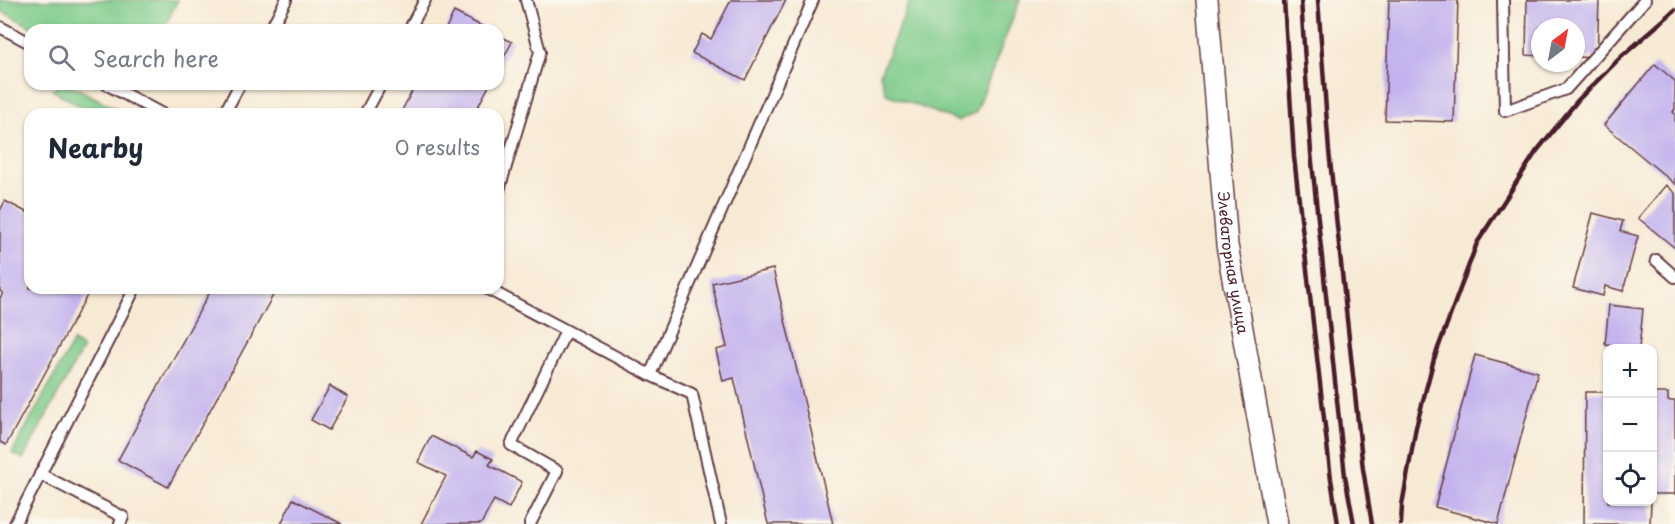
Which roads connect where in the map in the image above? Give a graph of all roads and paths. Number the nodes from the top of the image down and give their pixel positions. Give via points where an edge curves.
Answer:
1 (286, 0) edge
2 (425, 0) edge
3 (526, 0) edge
4 (813, 0) edge
5 (1208, 0) edge
6 (1503, 0) edge
7 (1645, 0) edge
8 (273, 24) edge
9 (412, 24) edge
10 (0, 27) edge
11 (24, 41) edge
12 (117, 90) edge
13 (237, 90) edge
14 (378, 90) edge
15 (151, 108) edge
16 (227, 108) edge
17 (368, 108) edge
18 (504, 173) edge
19 (1656, 260) dead end
20 (1675, 277) edge
21 (132, 294) edge
22 (497, 294) edge
23 (566, 331) junction
24 (650, 375) junction
25 (40, 474) junction
26 (15, 524) edge
27 (120, 524) edge
28 (530, 524) edge
29 (721, 524) edge
30 (1277, 524) edge

1 - 8 lane
2 - 9 lane
3 - 18 lane via 540,52
4 - 24 lane
5 - 30 street, Элеваторная улица via 1227,245
6 - 7 lane via 1504,111 1566,89
10 - 11 lane
12 - 15 lane
13 - 16 lane
14 - 17 lane
19 - 20 lane
21 - 25 lane
22 - 23 lane
23 - 24 lane
23 - 28 lane via 511,445 557,471
24 - 29 lane via 692,394
25 - 26 lane
25 - 27 lane via 123,517

